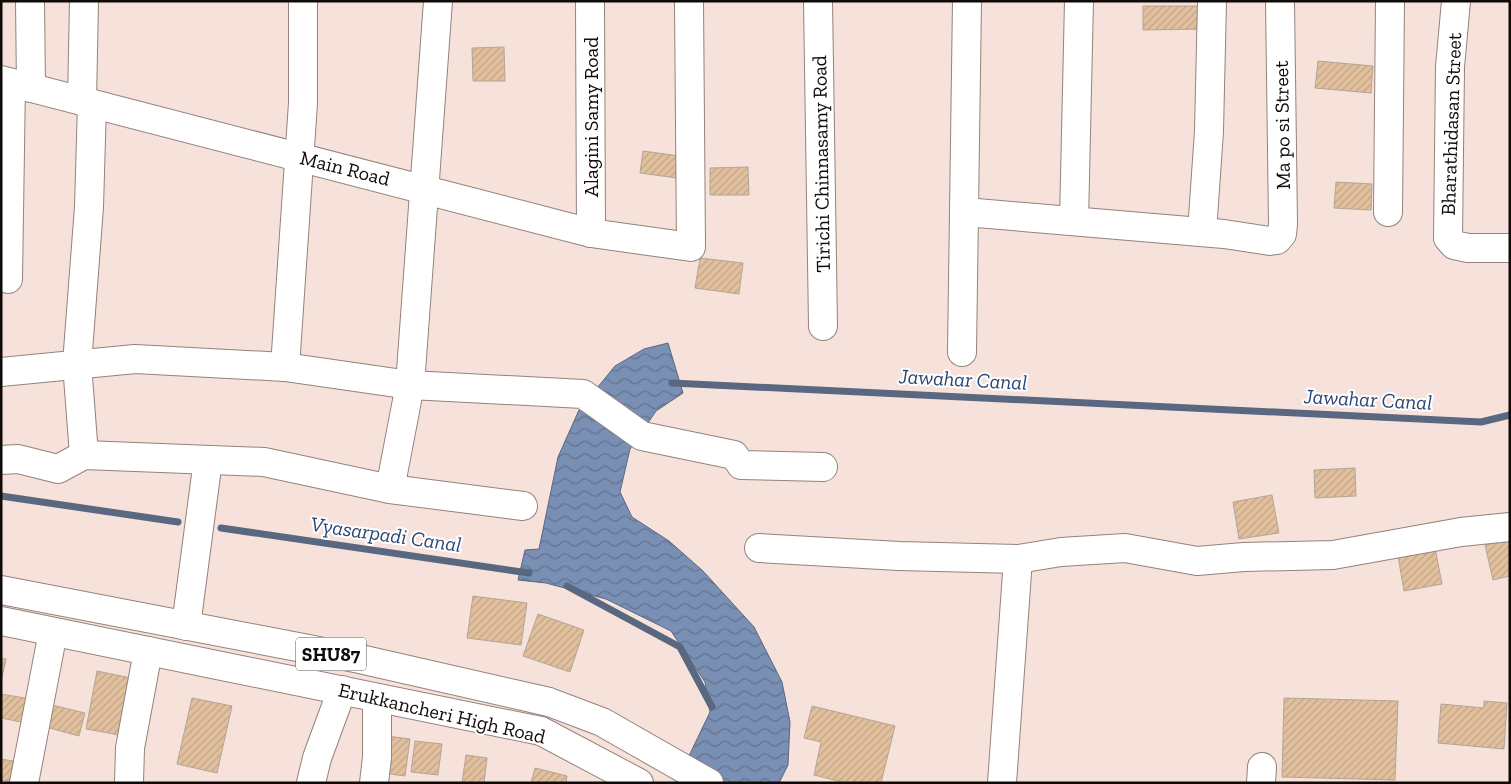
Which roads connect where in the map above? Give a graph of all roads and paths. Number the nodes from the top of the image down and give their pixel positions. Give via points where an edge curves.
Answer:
1 (30, 1) edge
2 (84, 1) edge
3 (303, 1) edge
4 (438, 1) edge
5 (590, 1) edge
6 (689, 1) edge
7 (818, 1) edge
8 (967, 1) edge
9 (1079, 1) edge
10 (1212, 1) edge
11 (1280, 1) edge
12 (1390, 1) edge
13 (1456, 1) edge
14 (14, 84) edge
15 (87, 102) junction
16 (300, 156) junction
17 (425, 189) junction
18 (965, 212) junction
19 (1388, 212) dead end
20 (1074, 221) junction
21 (1202, 232) junction
22 (591, 233) junction
23 (1510, 248) edge
24 (8, 278) dead end
25 (823, 326) dead end
26 (962, 352) dead end
27 (77, 364) junction
28 (285, 367) junction
29 (1, 372) edge
30 (410, 385) junction
31 (84, 455) junction
32 (1, 460) edge
33 (208, 460) junction
34 (823, 467) dead end
35 (390, 489) junction
36 (523, 506) dead end
37 (1510, 527) edge
38 (760, 548) dead end
39 (1018, 559) junction
40 (1, 590) edge
41 (1, 621) edge
42 (186, 626) junction
43 (53, 632) junction
44 (148, 651) junction
45 (179, 657) junction
46 (342, 690) junction
47 (377, 698) junction
48 (638, 782) edge
49 (24, 783) edge
50 (129, 783) edge
51 (311, 783) edge
52 (374, 783) edge
53 (709, 783) edge
54 (1002, 783) edge

1 - 14 street
2 - 15 street
3 - 16 street
4 - 17 street
5 - 22 street, Alagini Samy Road
6 - 22 street, Main Road via 691,247
7 - 25 street, Tirichi Chinnasamy Road
8 - 18 street
9 - 20 street
10 - 21 street via 1209,131
11 - 21 street, Ma po si Street via 1282,234 1277,240 1270,241
12 - 19 street
13 - 23 street, Bharathidasan Street via 1450,67 1448,238 1454,245 1468,248
14 - 15 street, Main Road
14 - 24 street
15 - 16 street, Main Road
15 - 27 street via 90,207
16 - 17 street, Main Road
16 - 28 street
17 - 22 street, Main Road
17 - 30 street
18 - 20 street
18 - 26 street
20 - 21 street
27 - 28 street via 135,359
27 - 29 street
27 - 31 street
28 - 30 street
30 - 34 street via 583,394 643,436 734,455 741,465
30 - 35 street
31 - 32 street via 58,469 18,459
31 - 33 street
33 - 35 street via 264,462
33 - 42 street
35 - 36 street
37 - 39 street via 1461,532 1333,555 1196,561 1125,548 1061,552
38 - 39 street
39 - 54 street
40 - 42 street, SHU87
41 - 43 street, Erukkancheri High Road / SHU87
42 - 45 street
42 - 53 street, SHU87 via 370,661 549,702 602,722
43 - 44 street, Erukkancheri High Road / SHU87
43 - 49 street
44 - 45 street, Erukkancheri High Road / SHU87
44 - 50 street via 130,748
45 - 46 street, Erukkancheri High Road / SHU87
46 - 47 street, Erukkancheri High Road / SHU87
46 - 51 street
47 - 48 street, Erukkancheri High Road / SHU87 via 541,731
47 - 52 street

